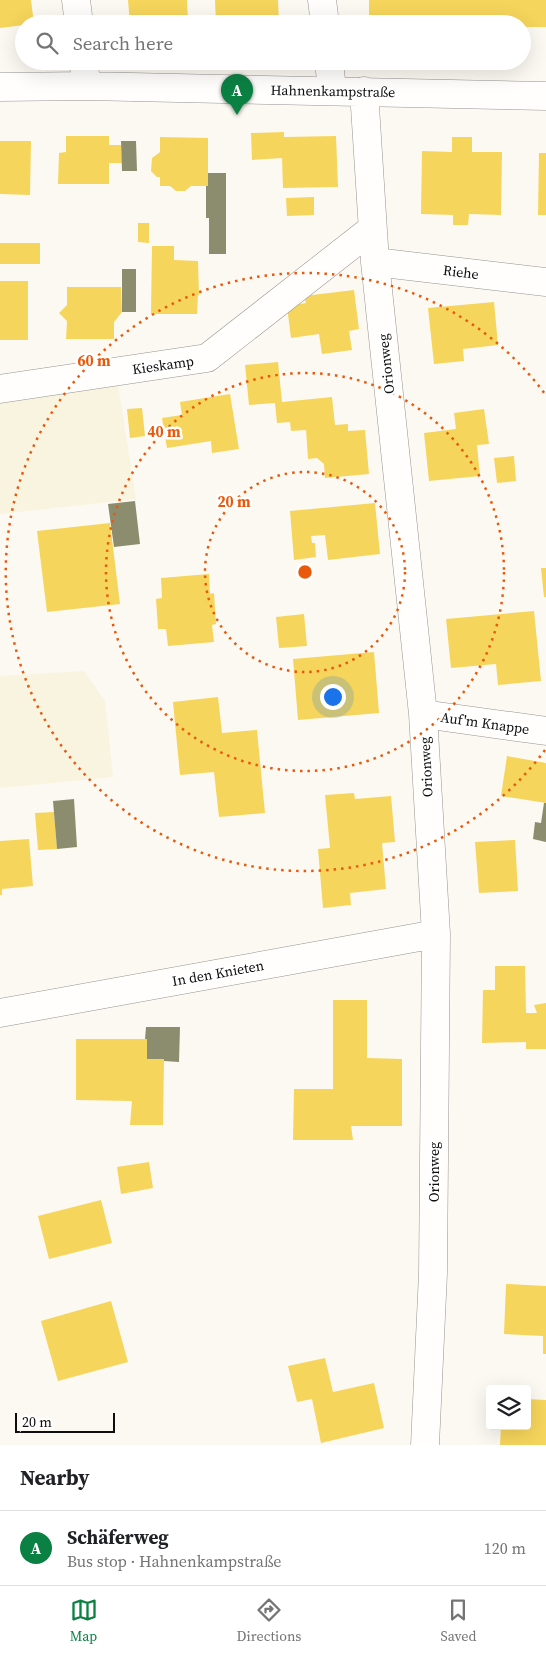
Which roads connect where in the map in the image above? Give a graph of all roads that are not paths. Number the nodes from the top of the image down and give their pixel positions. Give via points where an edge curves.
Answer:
1 (76, 0) edge
2 (322, 0) edge
3 (78, 15) edge
4 (324, 15) edge
5 (330, 70) edge
6 (85, 74) edge
7 (0, 87) edge
8 (332, 90) junction
9 (364, 91) junction
10 (546, 96) edge
11 (372, 229) junction
12 (375, 262) junction
13 (546, 282) edge
14 (0, 389) edge
15 (423, 714) junction
16 (546, 731) edge
17 (436, 934) junction
18 (0, 1013) edge
19 (425, 1445) edge

1 - 3 street
2 - 4 street
5 - 8 street
6 - 7 street, Hahnenkampstraße
6 - 8 street, Hahnenkampstraße
8 - 9 street, Hahnenkampstraße
9 - 10 street, Hahnenkampstraße
9 - 11 street, Orionweg
11 - 12 street, Orionweg
11 - 14 street, Kieskamp via 207,358
12 - 13 street, Riehe
12 - 15 street, Orionweg
15 - 16 street, Auf'm Knappe
15 - 17 street, Orionweg
17 - 18 street, In den Knieten
17 - 19 street, Orionweg via 433,1273

